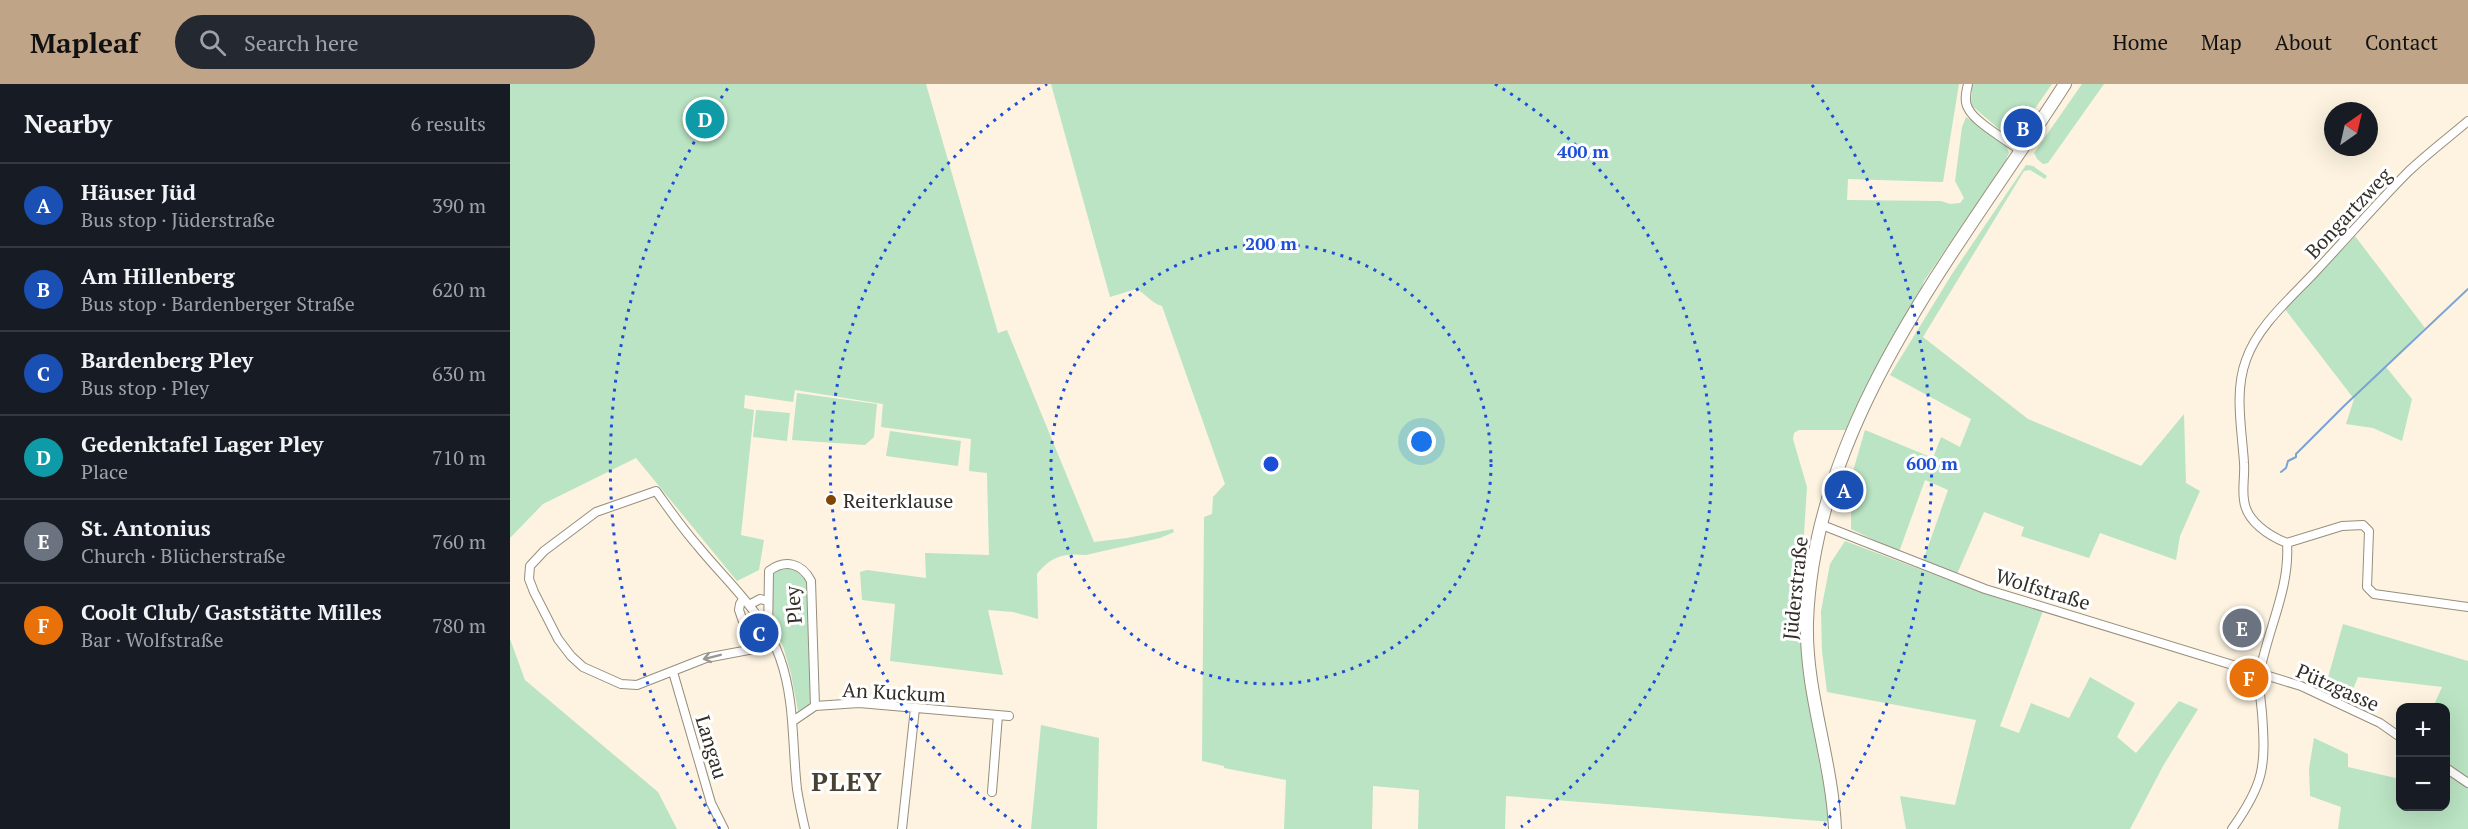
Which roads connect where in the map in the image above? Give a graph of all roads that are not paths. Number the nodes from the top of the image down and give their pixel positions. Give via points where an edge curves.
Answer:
1 (1968, 84) edge
2 (2065, 84) edge
3 (2468, 121) edge
4 (2021, 151) junction
5 (1822, 525) junction
6 (2287, 543) junction
7 (768, 601) junction
8 (746, 602) junction
9 (2468, 608) edge
10 (768, 633) junction
11 (773, 642) junction
12 (753, 650) junction
13 (672, 672) junction
14 (2259, 674) junction
15 (815, 706) junction
16 (915, 708) junction
17 (998, 715) junction
18 (1009, 716) dead end
19 (793, 721) junction
20 (2396, 734) edge
21 (2450, 771) edge
22 (2468, 783) edge
23 (992, 792) dead end
24 (1835, 826) edge
25 (724, 829) edge
26 (805, 829) edge
27 (902, 829) edge
28 (2232, 829) edge

1 - 4 street via 1967,107 1974,116
2 - 4 main road, Jüderstraße
3 - 6 street, Bongartzweg via 2410,170 2259,335 2245,361 2239,405 2244,501 2257,524
4 - 5 main road, Jüderstraße via 1912,316 1883,367 1852,431
5 - 14 street, Wolfstraße via 1985,589
5 - 24 main road, Jüderstraße via 1810,592 1808,653
6 - 9 street via 2342,526 2363,525 2369,531 2370,591
6 - 14 street via 2286,575
7 - 8 street, Pley
7 - 10 street, Pley
7 - 15 street, Pley via 769,572 774,568 790,564 807,574 811,582
8 - 10 street, Pley
8 - 12 street via 740,604 739,610
8 - 13 street, Pley via 695,544 656,490 596,512 530,566 528,573 534,592 558,639 583,667 621,684 637,685
10 - 11 street, Pley
11 - 12 street
11 - 19 street, Pley via 786,677
12 -> 13 street via 706,658
13 - 25 street, Langau via 711,803
14 - 20 street, Pützgasse via 2313,690
14 - 28 street via 2265,745 2262,774 2253,797
15 - 16 street, An Kuckum via 859,703
15 - 19 street, An Kuckum
16 - 17 street, An Kuckum
16 - 27 street
17 - 18 street, An Kuckum
17 - 23 street
19 - 26 street, Pley via 797,789
21 - 22 street

